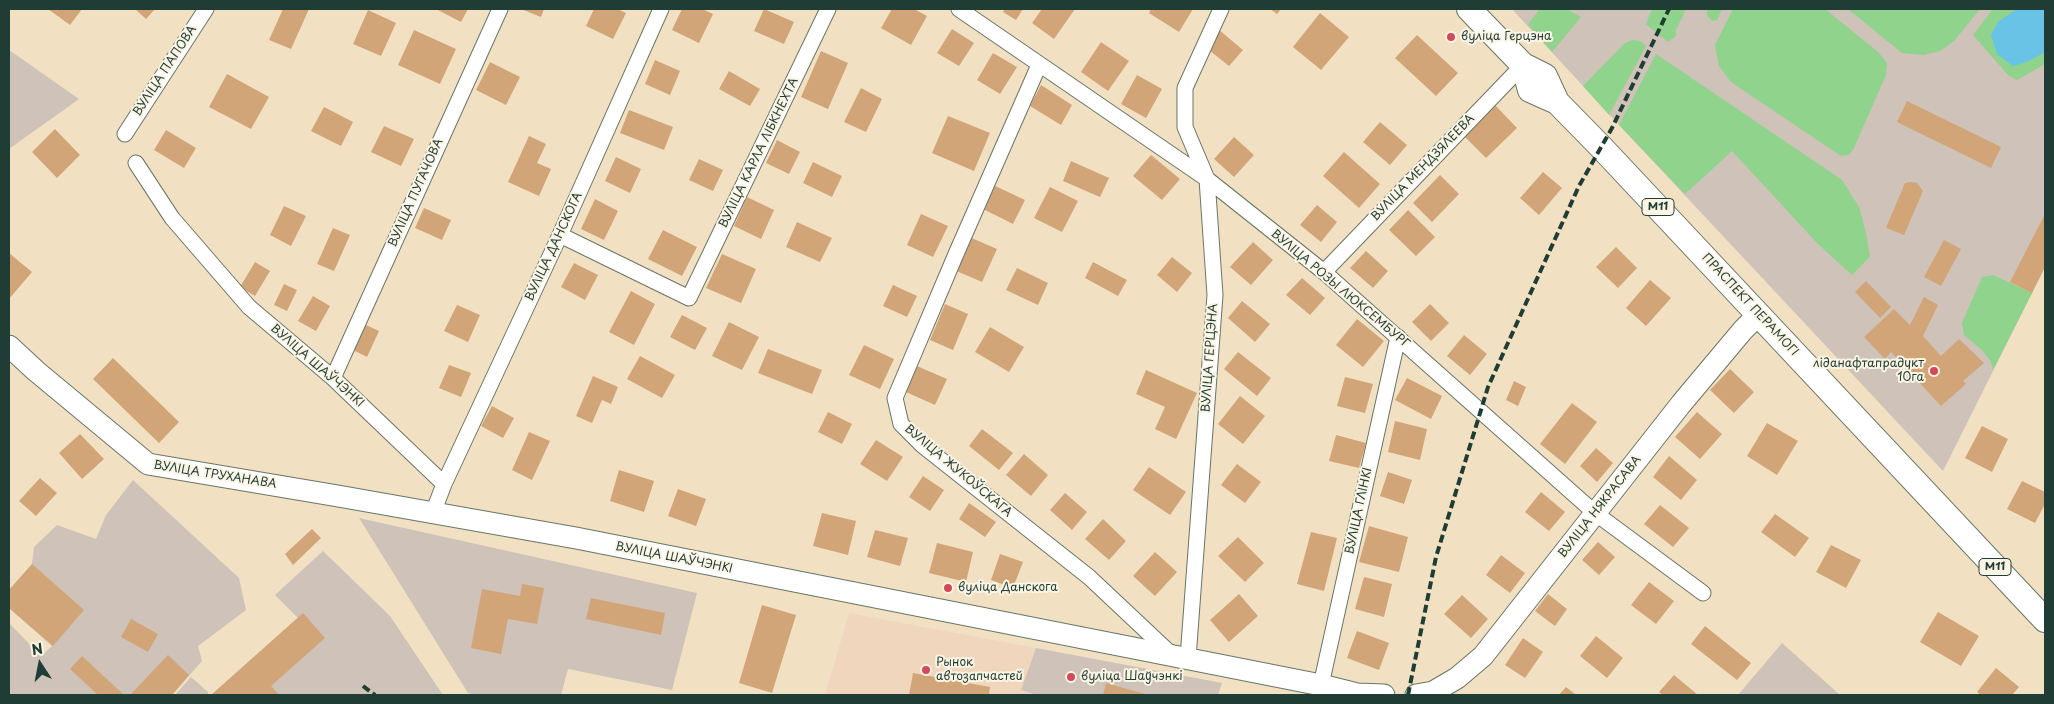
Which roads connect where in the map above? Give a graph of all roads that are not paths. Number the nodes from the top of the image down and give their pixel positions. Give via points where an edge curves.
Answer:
1 (206, 9) edge
2 (500, 9) edge
3 (661, 9) edge
4 (828, 9) edge
5 (959, 9) edge
6 (1221, 9) edge
7 (1469, 9) edge
8 (1039, 65) junction
9 (1522, 65) junction
10 (125, 134) dead end
11 (136, 163) dead end
12 (1207, 179) junction
13 (560, 235) junction
14 (1324, 272) junction
15 (1759, 314) junction
16 (1398, 337) junction
17 (9, 346) edge
18 (333, 378) junction
19 (444, 484) junction
20 (433, 513) junction
21 (1594, 513) junction
22 (1703, 593) dead end
23 (2045, 620) edge
24 (1180, 657) junction
25 (1321, 685) junction
26 (1425, 694) edge
27 (1384, 695) edge

1 - 10 street, ВУЛІЦА ПАПОВА
2 - 18 street, ВУЛІЦА ПУГАЧОВА
3 - 13 street, ВУЛІЦА ДАНСКОГА
4 - 13 street, ВУЛІЦА КАРЛА ЛІБКНЕХТА via 689,298
5 - 8 street, ВУЛІЦА РОЗЫ ЛЮКСЕМБУРГ
6 - 12 street, ВУЛІЦА ГЕРЦЭНА via 1185,88 1185,127
7 - 9 main road, ПРАСПЕКТ ПЕРАМОГІ / М11
8 - 12 street, ВУЛІЦА РОЗЫ ЛЮКСЕМБУРГ
8 - 24 street, ВУЛІЦА ЖУКОЎСКАГА via 896,398 901,424 922,445 1089,576
9 - 14 street, ВУЛІЦА МЕНДЗЯЛЕЕВА
9 - 15 main road, ПРАСПЕКТ ПЕРАМОГІ / М11 via 1546,76 1557,102
11 - 18 street, ВУЛІЦА ШАЎЧЭНКІ via 172,218 249,307
12 - 14 street, ВУЛІЦА РОЗЫ ЛЮКСЕМБУРГ
12 - 24 street, ВУЛІЦА ГЕРЦЭНА via 1215,295
13 - 19 street, ВУЛІЦА ДАНСКОГА
14 - 16 street, ВУЛІЦА РОЗЫ ЛЮКСЕМБУРГ
15 - 21 main road, ВУЛІЦА НЯКРАСАВА via 1681,404
15 - 23 main road, ПРАСПЕКТ ПЕРАМОГІ / М11
16 - 21 street, ВУЛІЦА РОЗЫ ЛЮКСЕМБУРГ
16 - 25 street, ВУЛІЦА ГЛІНКІ
17 - 20 main road, ВУЛІЦА ТРУХАНАВА via 148,464
18 - 19 street, ВУЛІЦА ШАЎЧЭНКІ
19 - 20 street
20 - 24 main road, ВУЛІЦА ШАЎЧЭНКІ via 576,538
21 - 22 street, ВУЛІЦА РОЗЫ ЛЮКСЕМБУРГ
21 - 26 main road, ВУЛІЦА НЯКРАСАВА via 1483,656 1457,678
24 - 25 main road, ВУЛІЦА ШАЎЧЭНКІ
25 - 27 main road, ВУЛІЦА ШАЎЧЭНКІ via 1357,694

